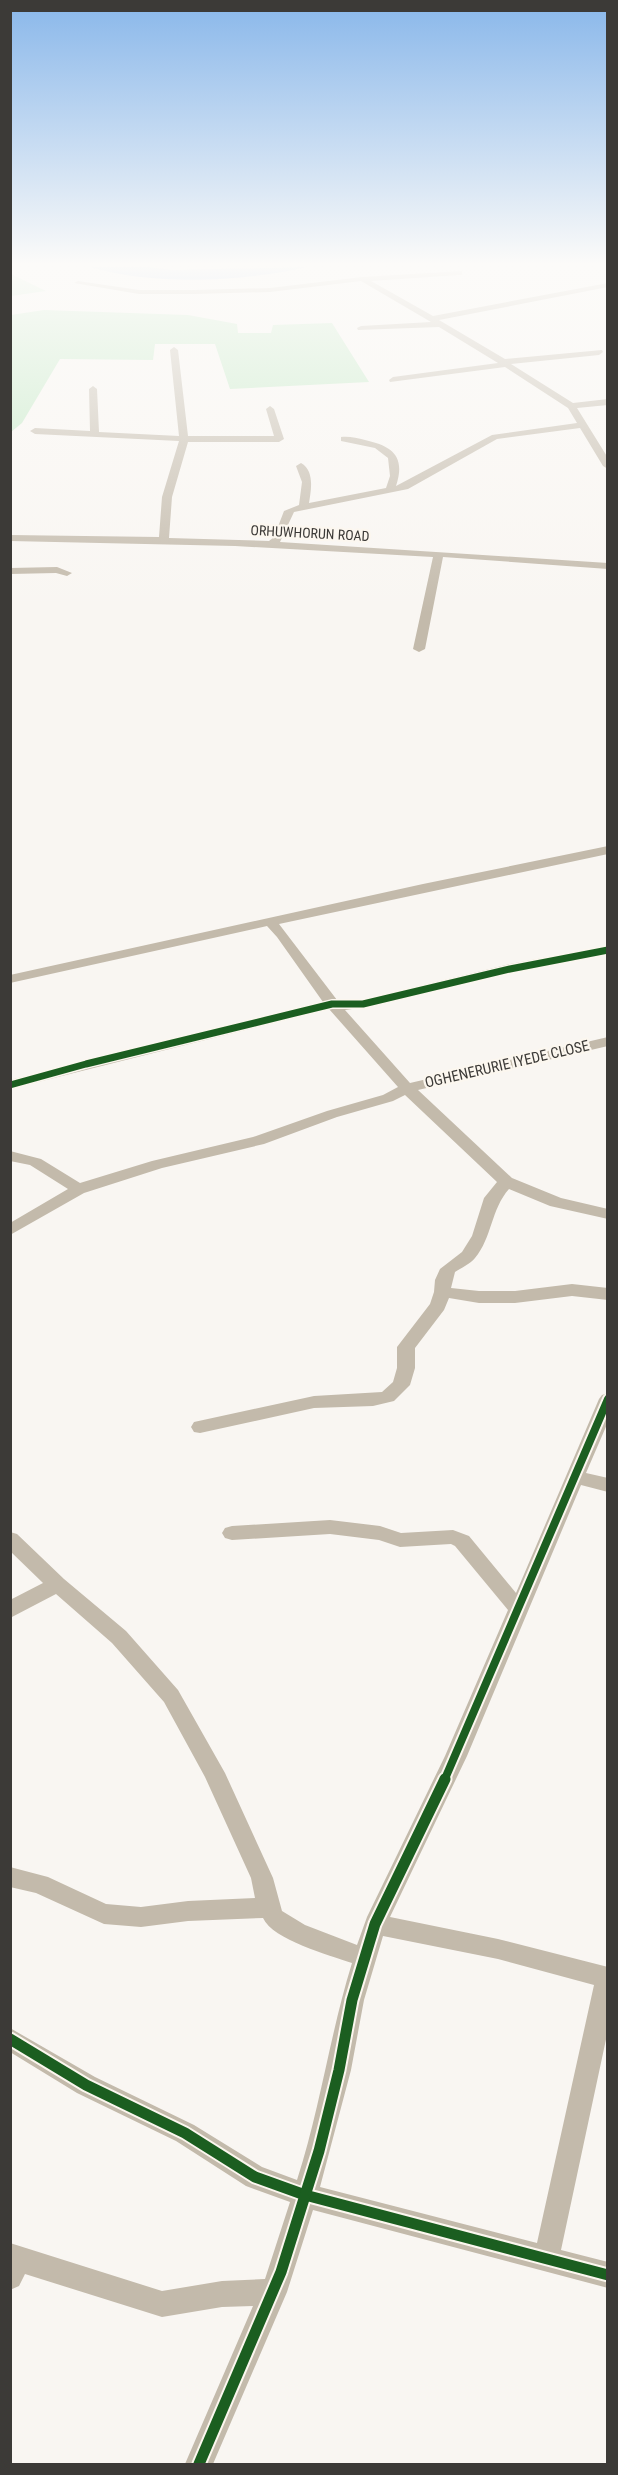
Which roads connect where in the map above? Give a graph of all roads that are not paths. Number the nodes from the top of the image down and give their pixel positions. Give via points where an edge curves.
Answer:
1 (178, 382) edge
2 (535, 382) edge
3 (93, 389) dead end
4 (608, 402) edge
5 (571, 406) junction
6 (270, 409) dead end
7 (583, 425) junction
8 (35, 431) dead end
9 (96, 435) junction
10 (184, 439) junction
11 (344, 439) dead end
12 (603, 452) edge
13 (608, 465) edge
14 (301, 466) dead end
15 (390, 491) junction
16 (304, 507) junction
17 (10, 538) edge
18 (164, 539) junction
19 (272, 544) junction
20 (439, 554) junction
21 (608, 566) edge
22 (10, 571) edge
23 (68, 573) dead end
24 (419, 649) dead end
25 (608, 850) edge
26 (270, 922) junction
27 (608, 950) edge
28 (10, 979) edge
29 (332, 1004) junction
30 (608, 1041) edge
31 (10, 1085) edge
32 (407, 1088) junction
33 (10, 1156) edge
34 (506, 1182) junction
35 (78, 1189) junction
36 (608, 1214) edge
37 (10, 1230) edge
38 (443, 1292) junction
39 (608, 1294) edge
40 (608, 1399) edge
41 (200, 1427) dead end
42 (574, 1477) junction
43 (608, 1485) edge
44 (232, 1533) dead end
45 (10, 1539) edge
46 (57, 1584) junction
47 (519, 1609) junction
48 (10, 1610) edge
49 (10, 1877) edge
50 (269, 1908) junction
51 (375, 1924) junction
52 (365, 1958) junction
53 (607, 1977) edge
54 (10, 2039) edge
55 (305, 2195) junction
56 (546, 2259) junction
57 (13, 2264) edge
58 (608, 2275) edge
59 (274, 2292) junction
60 (199, 2464) edge

1 - 10 street
2 - 5 street
3 - 9 street
4 - 5 street
5 - 7 street
6 - 10 street via 279,439
7 - 12 street
7 - 15 street via 495,437 429,475
8 - 9 street
9 - 10 street
10 - 18 street via 167,497
11 - 15 street via 377,445 390,452 396,466
12 - 13 street
14 - 16 street via 307,482
15 - 16 street
16 - 19 street via 287,513 279,538
17 - 18 street, ORHUWHORUN ROAD
18 - 19 street, ORHUWHORUN ROAD
19 - 20 street, ORHUWHORUN ROAD
20 - 21 street, ORHUWHORUN ROAD
20 - 24 street
22 - 23 street
25 - 26 street
26 - 28 street
26 - 29 street
27 - 29 street via 410,991 360,1006
29 - 31 street
29 - 32 street
30 - 32 street, OGHENERURIE IYEDE CLOSE
32 - 34 street
32 - 35 street, OGHENERURIE IYEDE CLOSE via 388,1098 258,1141 158,1164
33 - 35 street via 28,1158
34 - 36 street via 556,1202
34 - 38 street via 492,1198 480,1236 468,1256 448,1269
35 - 37 street, OGHENERURIE IYEDE CLOSE
38 - 39 street via 479,1297 572,1290
38 - 41 street via 438,1306 406,1347 406,1368 400,1385 388,1397 314,1402
40 - 42 street
42 - 43 street
42 - 47 street
44 - 47 street via 330,1527 380,1533 400,1540 453,1537 462,1541
45 - 46 street
46 - 48 street
46 - 50 street via 119,1637 171,1696 219,1783 262,1878
47 - 51 street via 456,1756
49 - 50 street via 40,1884 104,1914 141,1917
50 - 52 street via 274,1918 297,1932
51 - 52 street
51 - 53 street via 498,1949
52 - 55 street
53 - 56 street
54 - 55 street via 86,2085 185,2133 255,2177
55 - 56 street
55 - 59 street
56 - 58 street
57 - 59 street via 162,2304 222,2294
59 - 60 street

